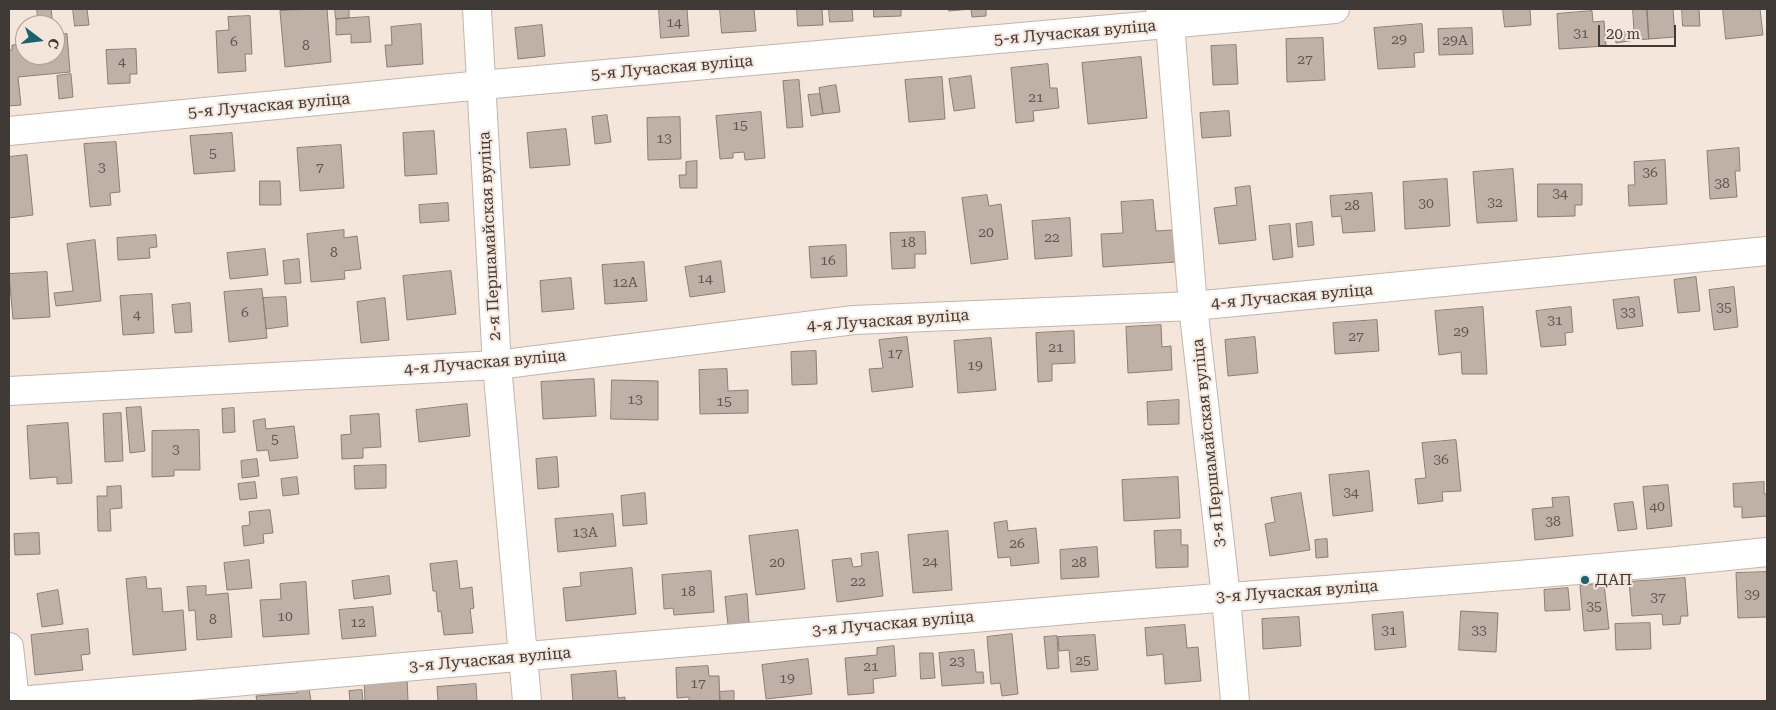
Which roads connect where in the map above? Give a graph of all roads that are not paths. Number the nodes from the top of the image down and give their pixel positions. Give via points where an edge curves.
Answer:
1 (477, 9) edge
2 (1335, 9) edge
3 (1165, 16) edge
4 (482, 85) junction
5 (9, 131) edge
6 (1767, 250) edge
7 (1193, 306) junction
8 (497, 365) junction
9 (9, 391) edge
10 (1767, 552) edge
11 (1226, 597) junction
12 (9, 647) edge
13 (522, 657) junction
14 (17, 701) edge
15 (527, 701) edge
16 (1235, 701) edge

1 - 4 street, 2-я Першамайская вуліца
2 - 3 street, 5-я Лучаская вуліца
3 - 4 street, 5-я Лучаская вуліца
3 - 7 street, 3-я Першамайская вуліца
4 - 5 street, 5-я Лучаская вуліца
4 - 8 street, 2-я Першамайская вуліца
6 - 7 street, 4-я Лучаская вуліца
7 - 8 street, 4-я Лучаская вуліца via 854,320
7 - 11 street, 3-я Першамайская вуліца
8 - 9 street, 4-я Лучаская вуліца
8 - 13 street, 2-я Першамайская вуліца
10 - 11 street, 3-я Лучаская вуліца via 1453,582
11 - 13 street, 3-я Лучаская вуліца
11 - 16 street, 3-я Першамайская вуліца
12 - 14 street
13 - 14 street, 3-я Лучаская вуліца
13 - 15 street, 2-я Першамайская вуліца

